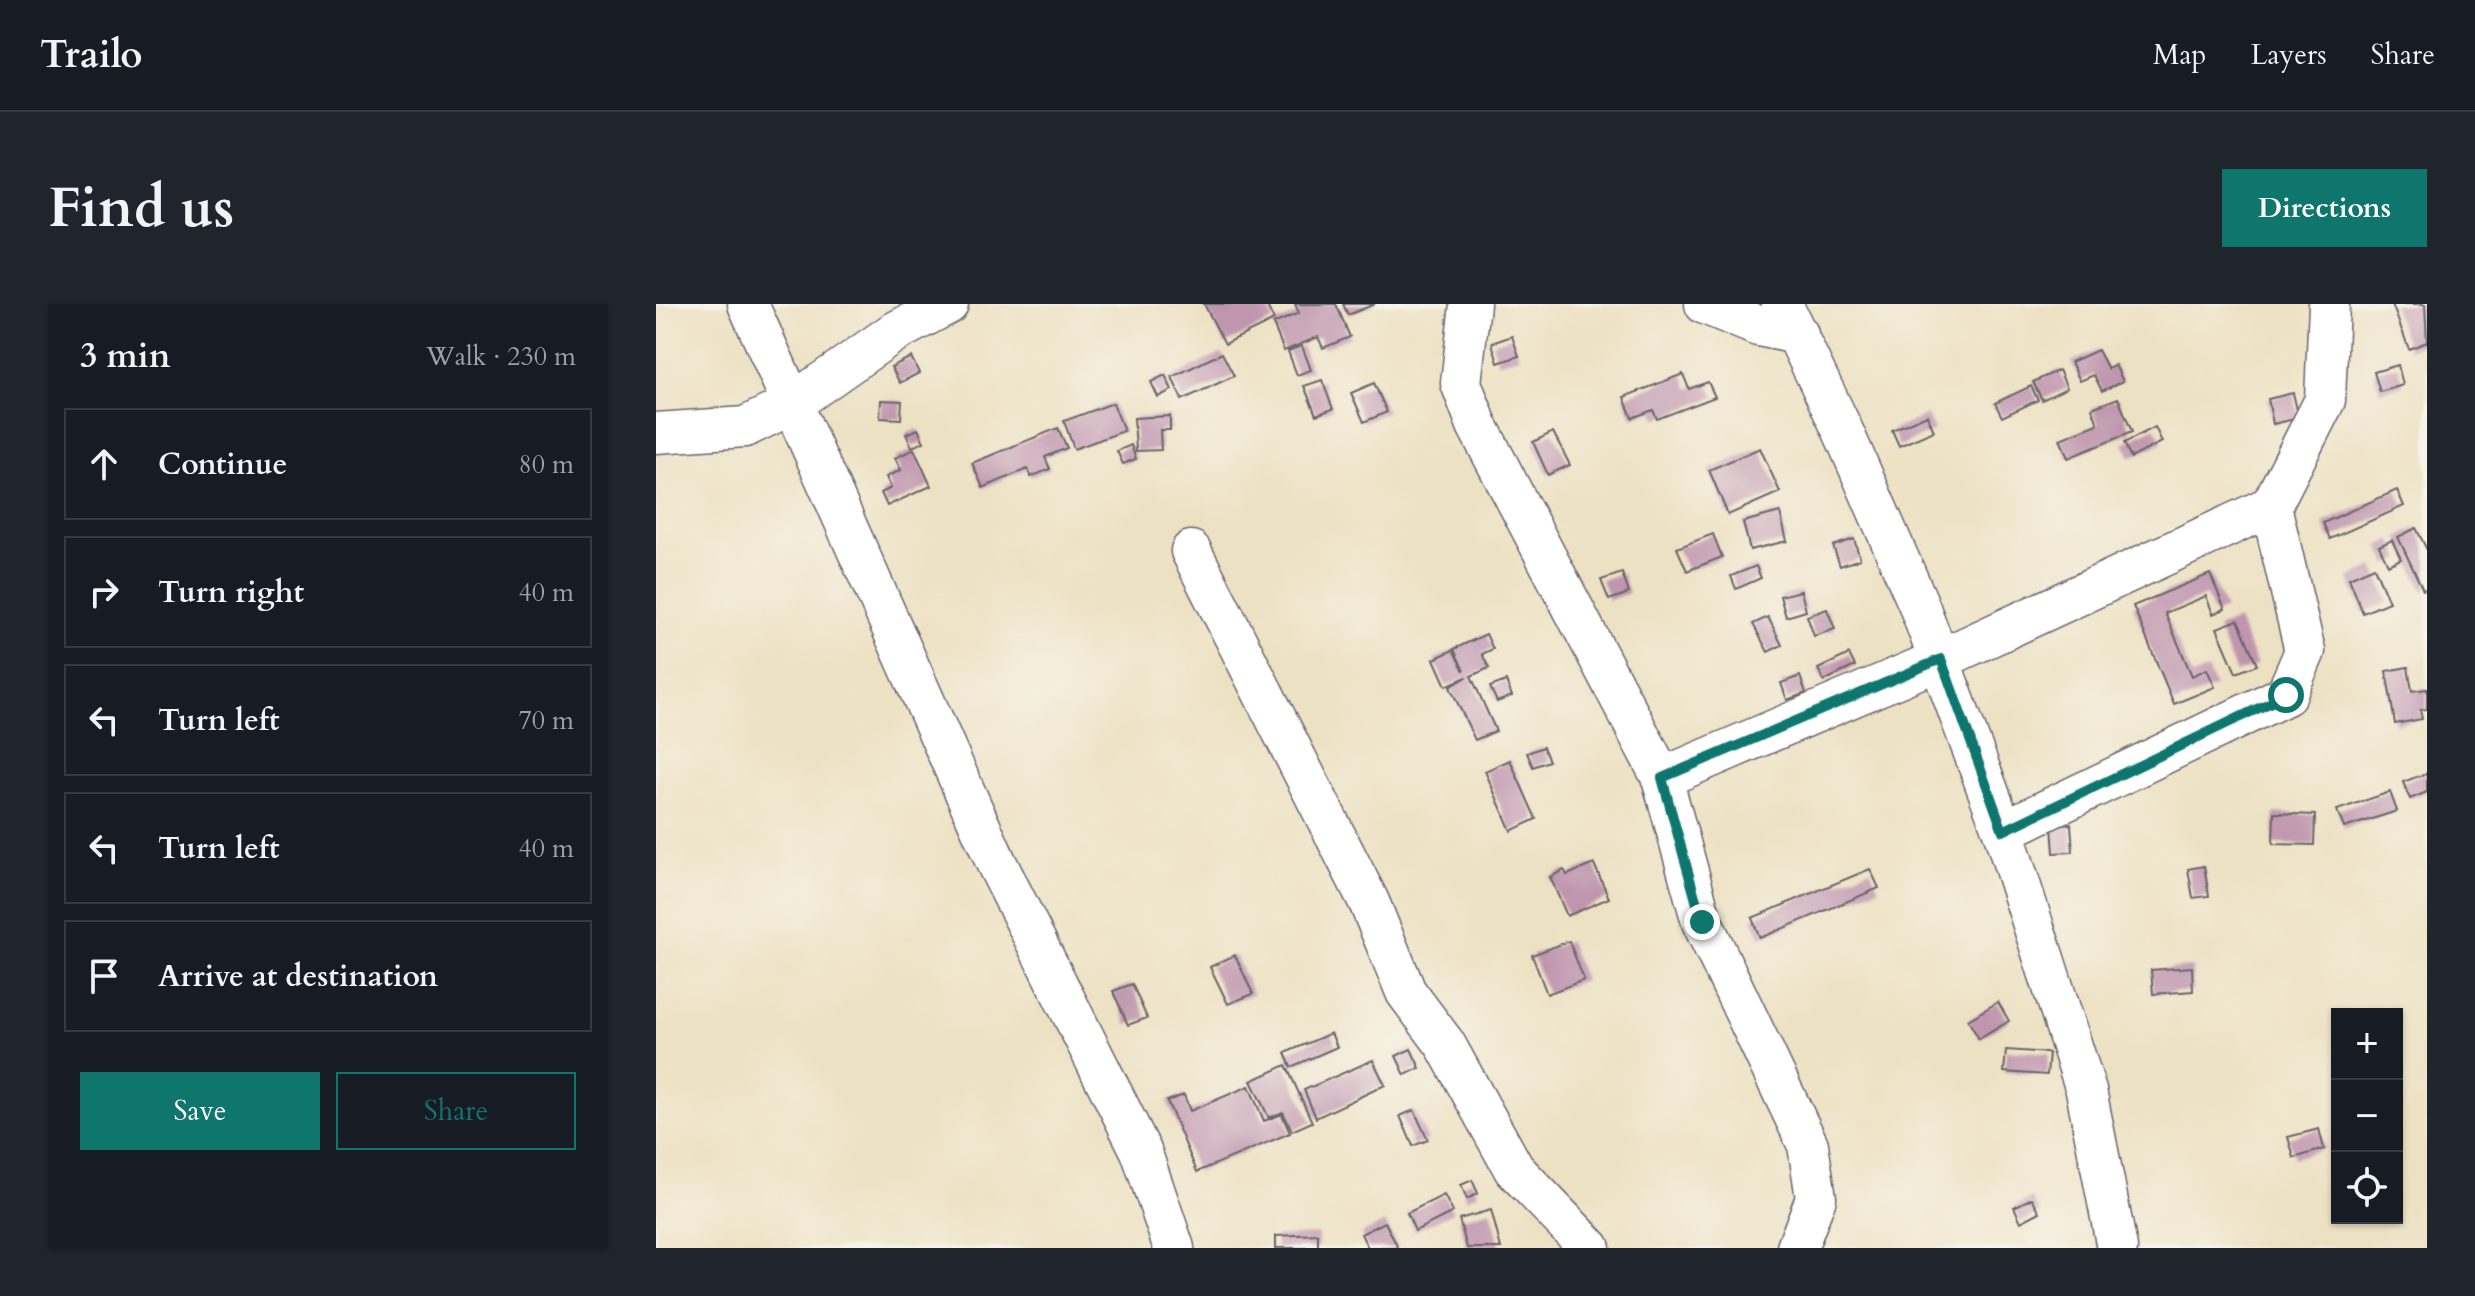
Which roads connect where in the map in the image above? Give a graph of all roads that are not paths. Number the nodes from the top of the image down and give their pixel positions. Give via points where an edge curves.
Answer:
1 (748, 304) edge
2 (948, 304) edge
3 (1470, 304) edge
4 (1705, 304) edge
5 (2329, 304) edge
6 (1790, 319) edge
7 (790, 405) junction
8 (656, 433) edge
9 (2271, 506) junction
10 (1191, 551) dead end
11 (1941, 659) junction
12 (1662, 778) junction
13 (2003, 831) junction
14 (1174, 1248) edge
15 (1590, 1248) edge
16 (1797, 1248) edge
17 (2117, 1248) edge

1 - 7 street
2 - 7 street via 893,333
3 - 12 street via 1461,383 1477,425
4 - 6 street via 1758,326
5 - 9 street via 2325,400
6 - 11 street
7 - 8 street via 745,427
7 - 14 street via 996,862 1141,1151
9 - 11 street
9 - 13 street via 2305,651 2286,695
10 - 15 street via 1369,902 1406,992 1445,1044 1514,1169
11 - 12 street
11 - 13 street
12 - 16 street via 1702,922 1808,1145 1816,1198
13 - 17 street via 2086,1090

